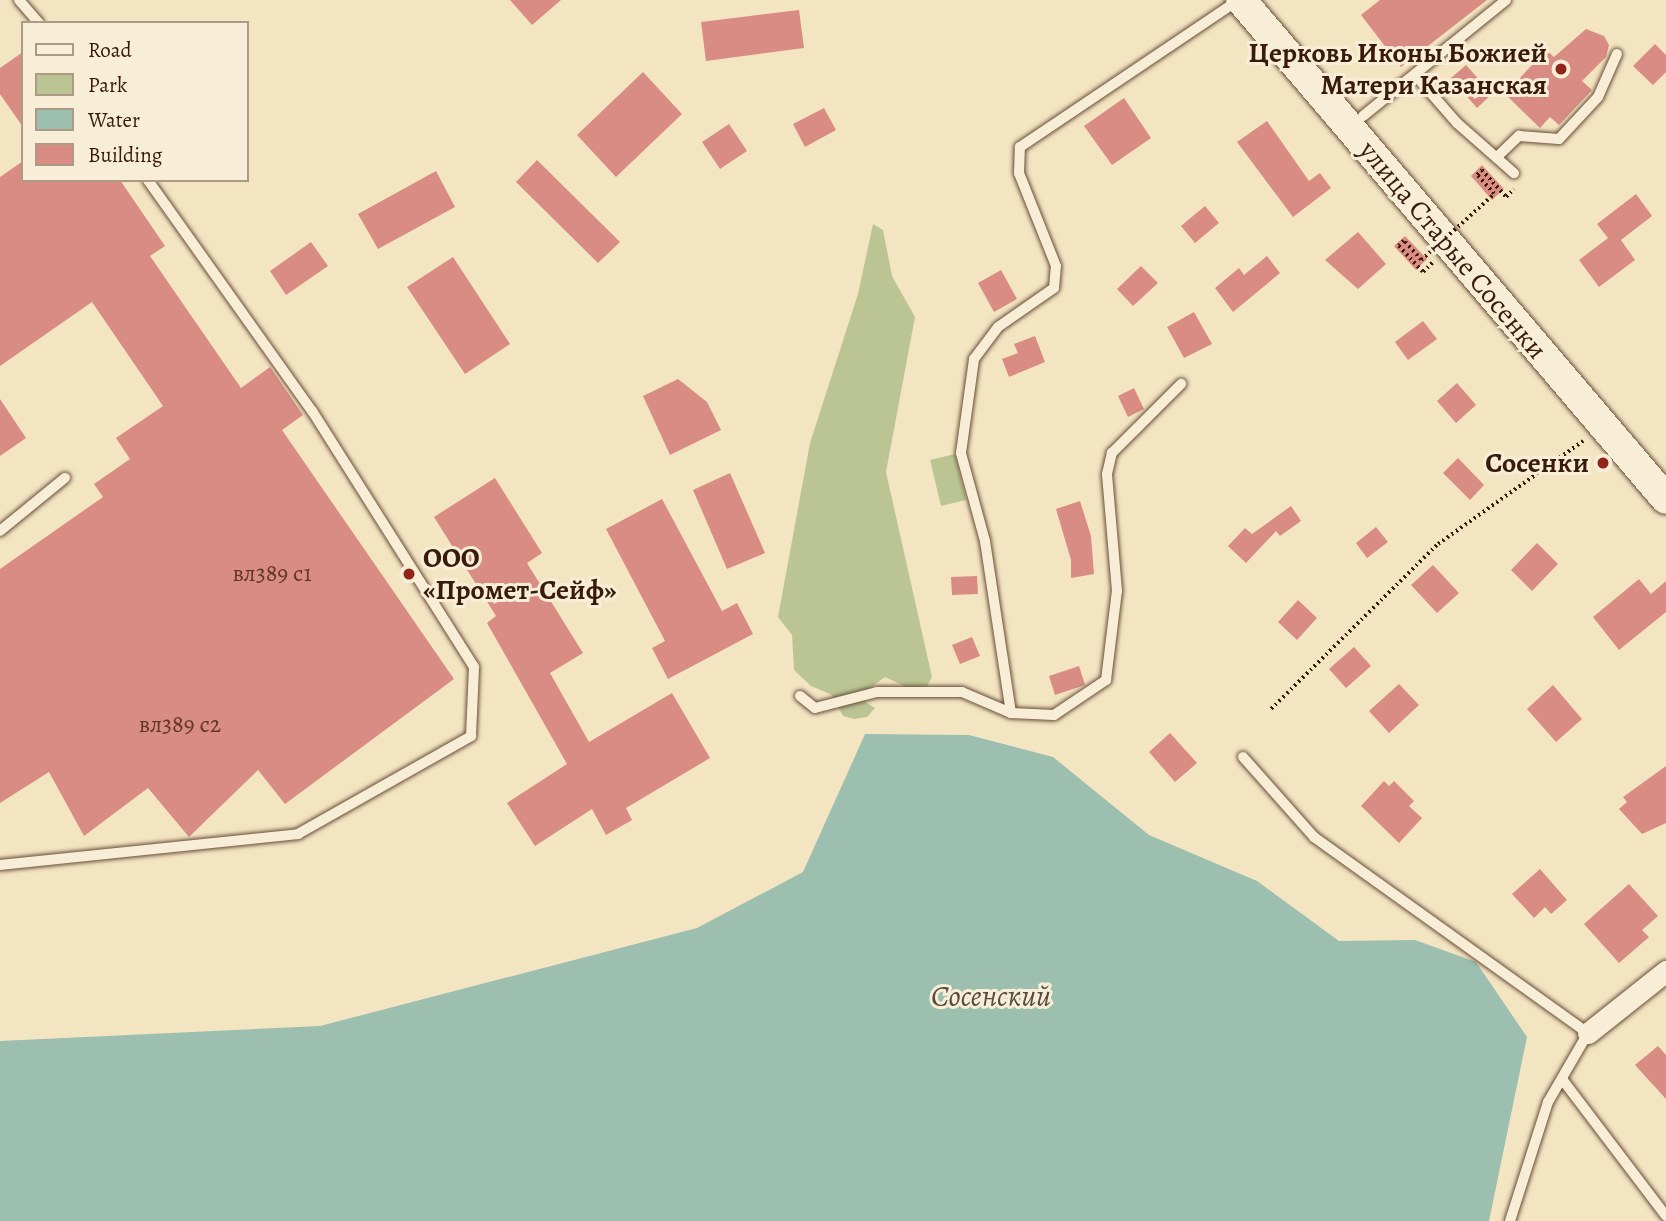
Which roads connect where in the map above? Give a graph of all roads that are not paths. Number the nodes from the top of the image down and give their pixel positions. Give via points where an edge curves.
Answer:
1 (19, 0) edge
2 (1240, 0) edge
3 (1266, 0) edge
4 (1506, 0) edge
5 (36, 21) edge
6 (1617, 54) dead end
7 (1416, 76) junction
8 (1363, 116) junction
9 (1499, 155) junction
10 (1514, 173) dead end
11 (149, 182) edge
12 (1181, 384) dead end
13 (1666, 471) edge
14 (65, 478) dead end
15 (1666, 499) edge
16 (0, 531) edge
17 (800, 696) dead end
18 (1010, 713) junction
19 (1242, 757) dead end
20 (0, 865) edge
21 (1666, 971) edge
22 (1588, 1033) junction
23 (1562, 1079) junction
24 (1666, 1216) edge
25 (1510, 1221) edge

1 - 5 lane
2 - 15 main road, улица Старые Сосенки
2 - 18 lane via 1020,147 1019,173 1056,266 1054,288 998,327 974,359 961,453 985,541
3 - 8 main road, улица Старые Сосенки
4 - 7 lane
6 - 9 lane via 1598,97 1559,139 1519,136
7 - 8 lane
7 - 9 lane via 1457,123
8 - 13 main road, улица Старые Сосенки
9 - 10 lane
11 - 20 lane via 312,411 474,667 471,736 298,834
12 - 18 lane via 1112,453 1107,474 1117,590 1106,680 1054,715
14 - 16 lane
17 - 18 lane via 815,708 877,692 962,692
19 - 22 lane via 1314,837
21 - 22 street
22 - 23 lane
23 - 24 lane
23 - 25 lane via 1548,1102

